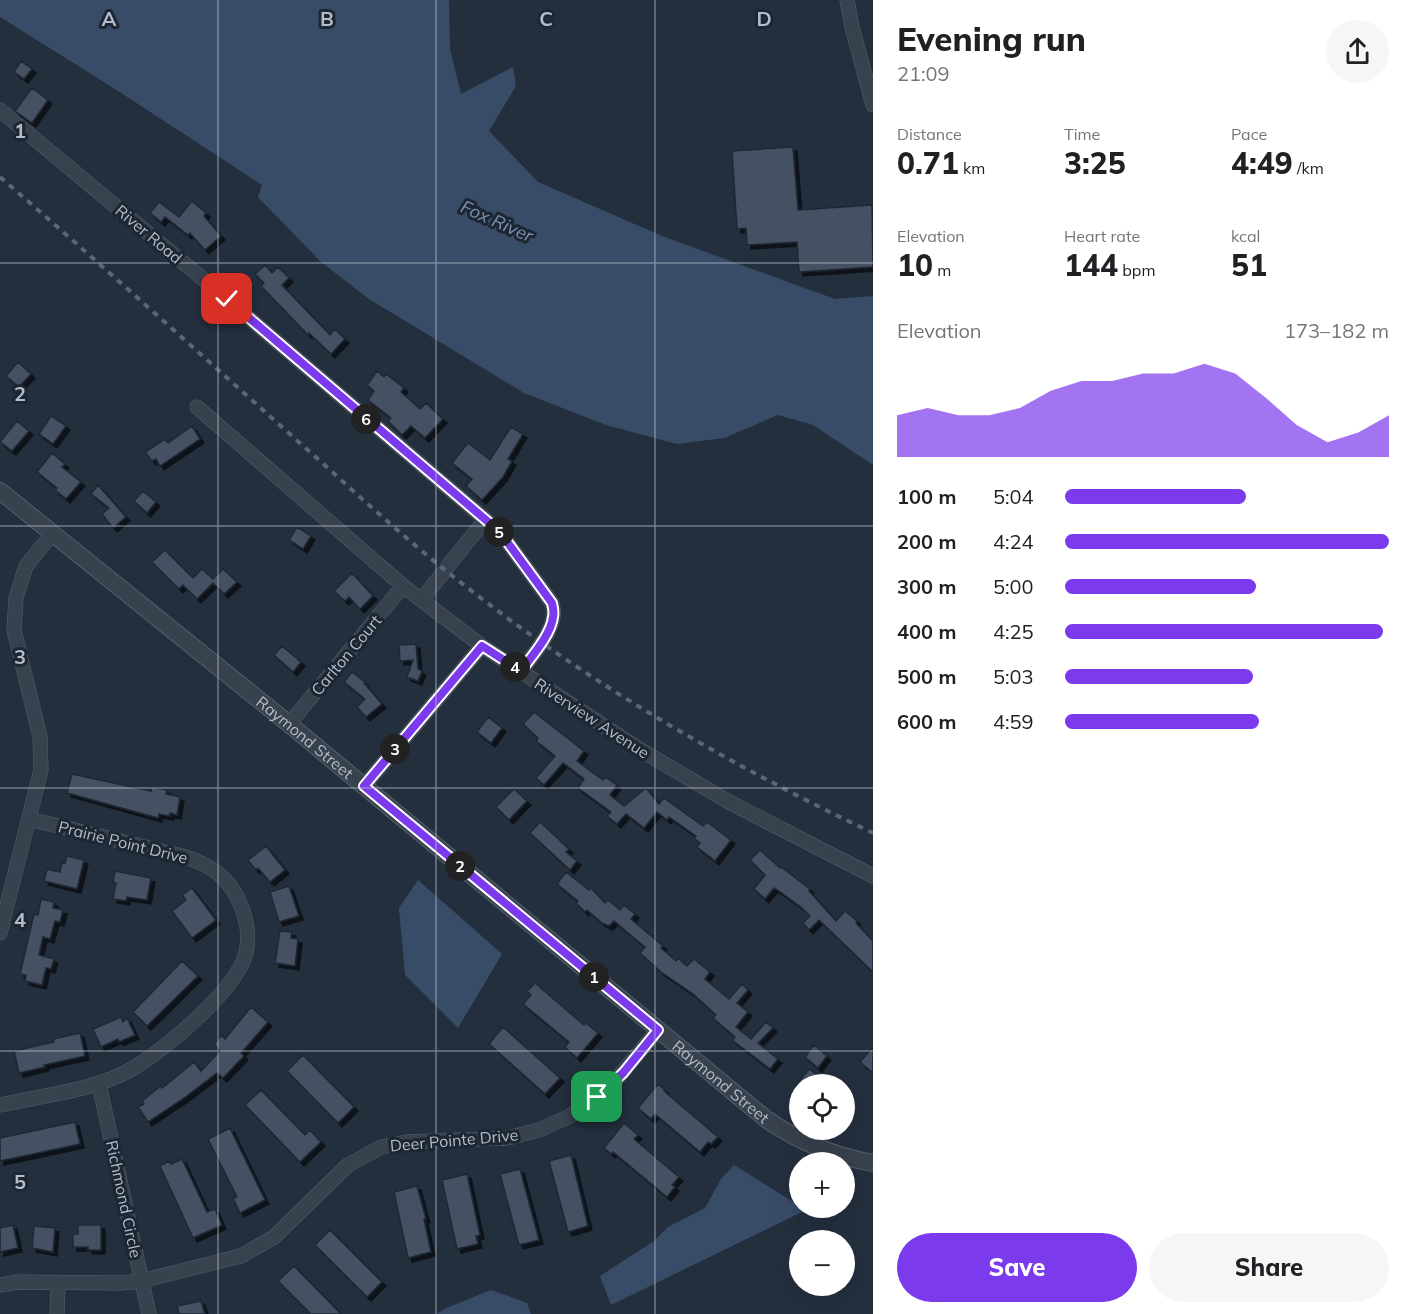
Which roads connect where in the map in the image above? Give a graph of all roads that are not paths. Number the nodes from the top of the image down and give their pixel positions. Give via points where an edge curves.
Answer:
1 (847, 0) edge
2 (873, 105) edge
3 (0, 110) edge
4 (197, 407) dead end
5 (0, 491) edge
6 (484, 519) junction
7 (52, 534) junction
8 (403, 586) junction
9 (421, 600) junction
10 (482, 646) junction
11 (521, 671) junction
12 (289, 724) junction
13 (364, 786) junction
14 (29, 819) junction
15 (873, 876) edge
16 (0, 933) edge
17 (658, 1030) junction
18 (99, 1084) junction
19 (0, 1104) edge
20 (873, 1163) edge
21 (141, 1281) junction
22 (58, 1283) junction
23 (0, 1285) edge
24 (57, 1314) edge
25 (149, 1314) edge

1 - 2 street
3 - 6 street, River Road
4 - 8 street, Riverview Avenue
5 - 7 street, Raymond Street
6 - 9 street
6 - 11 street, River Road via 500,532 552,603 551,624
7 - 12 street, Raymond Street
7 - 14 street via 26,566 14,614 16,646 40,737 41,770
8 - 9 street, Riverview Avenue
8 - 12 street, Carlton Court
9 - 10 street, Riverview Avenue
10 - 11 street, Riverview Avenue
10 - 13 street
11 - 15 street, Riverview Avenue via 586,716 719,796
12 - 13 street, Raymond Street
13 - 17 street, Raymond Street
14 - 16 street
14 - 18 street, Prairie Point Drive via 196,860 222,875 243,909 248,937 246,952 233,980 164,1048 131,1070
17 - 20 street, Raymond Street via 786,1132 834,1154
17 - 21 street, Deer Pointe Drive via 610,1087 554,1124 494,1140 421,1141 381,1147 336,1174 274,1237 251,1252
18 - 19 street, Prairie Point Drive
18 - 21 street, Richmond Circle
21 - 22 street, Deer Pointe Drive
21 - 25 street, Richmond Circle
22 - 23 street, Deer Pointe Drive
22 - 24 street

